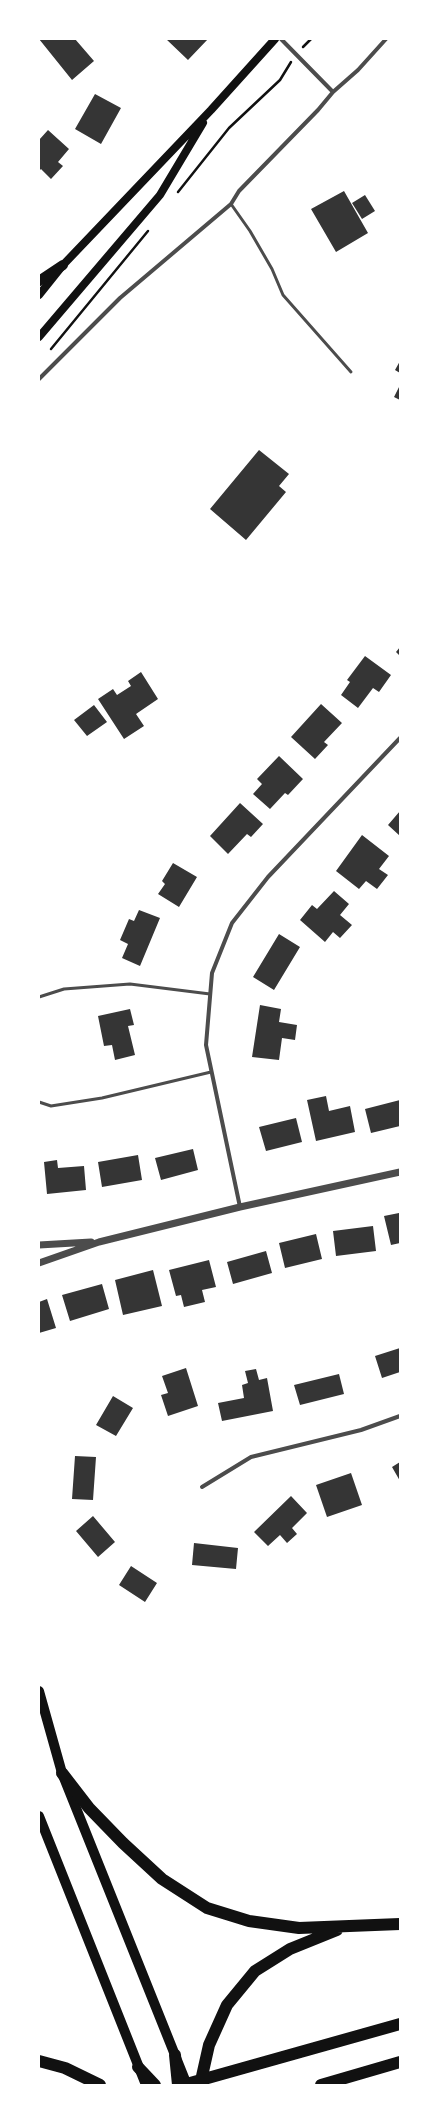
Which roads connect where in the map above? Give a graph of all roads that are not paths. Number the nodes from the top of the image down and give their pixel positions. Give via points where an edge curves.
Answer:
1 (275, 39) edge
2 (280, 39) edge
3 (386, 39) edge
4 (333, 92) junction
5 (211, 110) junction
6 (231, 204) junction
7 (63, 265) junction
8 (39, 281) edge
9 (39, 295) edge
10 (39, 338) edge
11 (351, 372) dead end
12 (39, 379) edge
13 (400, 738) edge
14 (210, 994) junction
15 (39, 997) edge
16 (211, 1072) junction
17 (39, 1102) edge
18 (400, 1172) edge
19 (240, 1207) junction
20 (99, 1242) junction
21 (39, 1245) edge
22 (39, 1263) edge
23 (400, 1416) edge
24 (202, 1487) dead end
25 (39, 1691) edge
26 (62, 1773) junction
27 (39, 1816) edge
28 (400, 1924) edge
29 (345, 1927) junction
30 (400, 2024) edge
31 (175, 2055) junction
32 (39, 2061) edge
33 (400, 2062) edge
34 (138, 2067) junction
35 (96, 2082) edge
36 (146, 2085) edge
37 (155, 2085) edge
38 (178, 2085) edge
39 (183, 2085) edge
40 (187, 2085) edge
41 (200, 2085) edge
42 (321, 2085) edge

1 - 5 main road
2 - 4 street
3 - 4 street via 358,70
4 - 6 street via 239,191
5 - 7 main road
5 - 10 main road via 160,195
6 - 11 lane via 268,262 283,295
6 - 12 street via 120,298
7 - 8 main road
7 - 9 main road
13 - 14 street via 268,877 232,923 212,973
14 - 15 lane via 130,984 64,989
14 - 16 street via 206,1045
16 - 17 lane via 102,1098 52,1106
16 - 19 street
18 - 19 street
19 - 20 street
20 - 21 street
20 - 22 street
23 - 24 street via 361,1430 250,1457
25 - 26 main road
26 - 29 highway via 89,1808 123,1843 162,1879 207,1908 249,1921 298,1928
26 - 31 main road
27 - 34 main road
28 - 29 highway
29 - 41 highway via 290,1948 256,1971 227,2005 209,2045
30 - 39 highway
31 - 38 highway
31 - 40 main road
32 - 35 highway via 65,2068
33 - 42 highway
34 - 36 main road
34 - 37 highway

